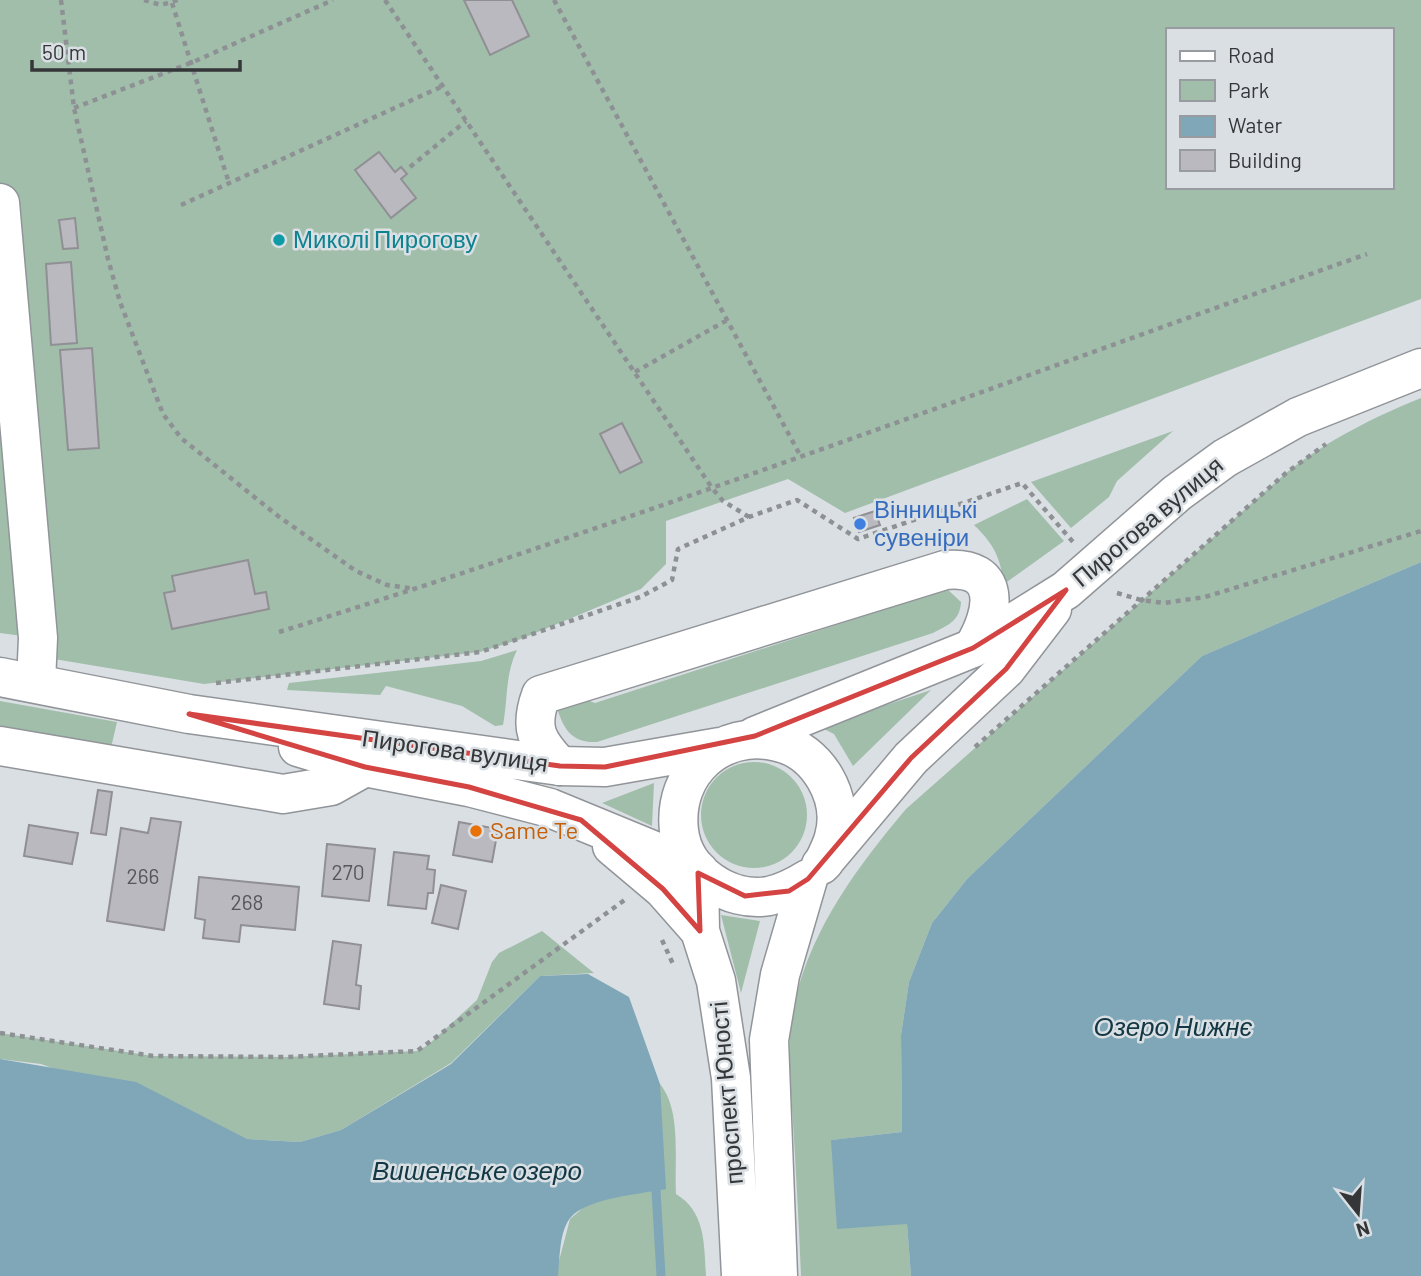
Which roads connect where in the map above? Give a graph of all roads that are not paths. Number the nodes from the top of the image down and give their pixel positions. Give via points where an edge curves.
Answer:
1 (0, 203) edge
2 (1421, 368) edge
3 (1066, 590) junction
4 (973, 648) junction
5 (18, 680) edge
6 (196, 699) junction
7 (738, 742) junction
8 (0, 746) edge
9 (560, 766) junction
10 (365, 768) junction
11 (581, 820) junction
12 (698, 869) junction
13 (816, 870) junction
14 (700, 931) junction
15 (741, 1276) edge
16 (778, 1276) edge

1 - 5 main road via 38,638
2 - 3 main road, Пирогова вулиця via 1298,417 1225,458 1177,493
3 - 4 main road, Пирогова вулиця
3 - 13 main road, Пирогова вулиця via 1006,669 911,758
4 - 7 main road, Пирогова вулиця
4 - 9 main road via 986,626 990,594 982,578 965,568 945,570 541,695 533,716 538,736
5 - 6 main road, Пирогова вулиця
6 - 9 main road, Пирогова вулиця
6 - 10 main road, Пирогова вулиця
7 - 9 main road, Пирогова вулиця via 605,767
7 - 12 main road via 706,757 688,779 679,806 679,834
7 - 13 main road via 794,748 810,758 828,780 836,807 835,836
8 - 10 main road via 283,794 331,786
10 - 11 main road, Пирогова вулиця via 469,787
11 - 12 main road, Пирогова вулиця
11 - 14 main road via 663,888
12 - 13 main road via 724,890 745,897 789,891
12 - 14 main road, проспект Юності
13 - 16 main road, проспект Юності via 780,975 769,1041
14 - 15 main road, проспект Юності via 716,981 726,1037

